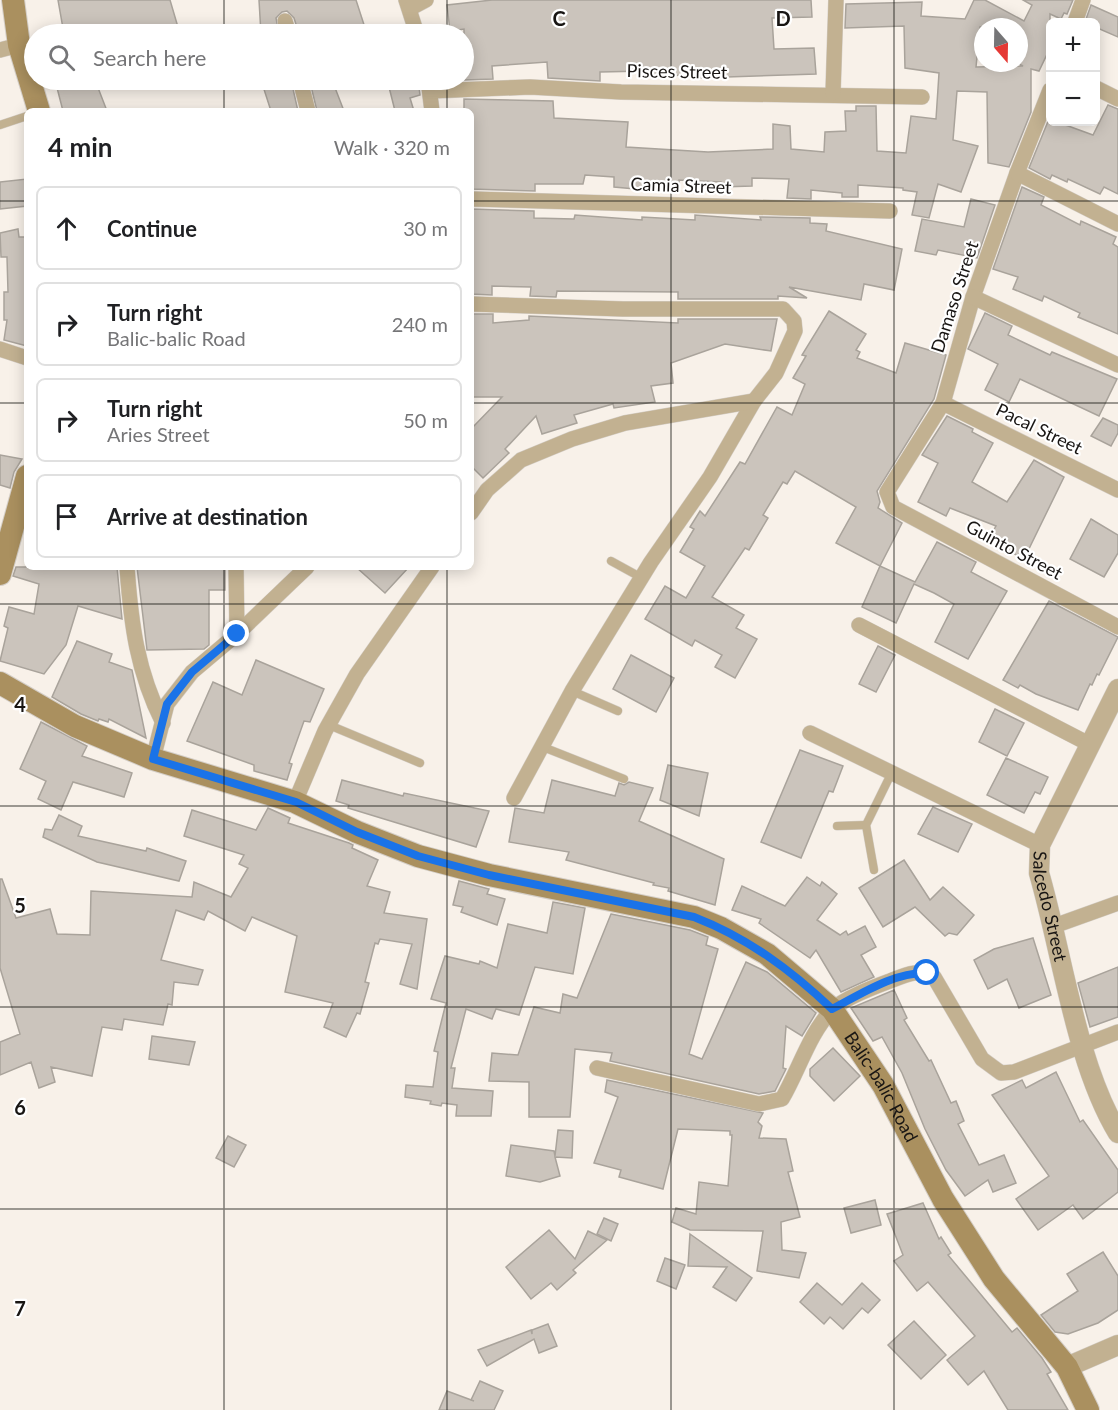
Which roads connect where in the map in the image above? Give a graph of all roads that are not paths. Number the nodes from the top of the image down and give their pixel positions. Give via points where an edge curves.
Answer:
1 (13, 0) edge
2 (426, 0) edge
3 (836, 0) edge
4 (1083, 0) edge
5 (409, 4) edge
6 (1076, 18) edge
7 (414, 24) edge
8 (9, 48) edge
9 (24, 80) edge
10 (474, 86) edge
11 (29, 90) edge
12 (303, 90) edge
13 (430, 90) edge
14 (1100, 90) edge
15 (833, 93) junction
16 (922, 97) dead end
17 (1118, 99) edge
18 (1046, 100) edge
19 (38, 108) edge
20 (307, 108) edge
21 (432, 108) edge
22 (24, 117) edge
23 (0, 125) edge
24 (1017, 172) junction
25 (474, 199) edge
26 (890, 211) dead end
27 (1118, 224) edge
28 (973, 297) junction
29 (474, 304) edge
30 (0, 349) edge
31 (24, 357) edge
32 (1118, 365) edge
33 (754, 401) junction
34 (943, 403) junction
35 (24, 484) edge
36 (1118, 490) edge
37 (892, 507) joint
38 (474, 509) edge
39 (5, 534) edge
40 (611, 561) dead end
41 (127, 570) edge
42 (236, 570) edge
43 (304, 570) edge
44 (430, 570) edge
45 (0, 574) edge
46 (642, 578) junction
47 (859, 625) dead end
48 (1118, 627) edge
49 (237, 634) junction
50 (0, 683) edge
51 (1118, 689) edge
52 (572, 691) junction
53 (618, 711) dead end
54 (163, 723) junction
55 (328, 725) junction
56 (810, 733) dead end
57 (1089, 744) junction
58 (543, 747) junction
59 (153, 759) junction
60 (420, 763) dead end
61 (892, 772) junction
62 (624, 779) dead end
63 (514, 798) dead end
64 (296, 802) junction
65 (866, 825) junction
66 (837, 826) dead end
67 (1040, 845) junction
68 (874, 870) dead end
69 (1118, 903) edge
70 (1054, 926) junction
71 (832, 1009) junction
72 (1118, 1032) edge
73 (1082, 1047) junction
74 (597, 1068) dead end
75 (1118, 1133) edge
76 (1118, 1345) edge
77 (1067, 1367) junction
78 (1089, 1410) edge

1 - 8 main road
2 - 5 street
3 - 15 street
4 - 6 street
5 - 7 street
8 - 9 main road
10 - 15 street, Pisces Street via 621,92
11 - 19 main road
12 - 20 street
13 - 21 street
14 - 17 street
15 - 16 street, Pisces Street
18 - 24 street, Damaso Street
22 - 23 lane
24 - 27 street
24 - 28 street, Damaso Street
25 - 26 street, Camia Street
28 - 32 street
28 - 34 street, Damaso Street
29 - 33 street via 783,309 794,321 795,331 776,373
30 - 31 street
33 - 38 street via 625,423 572,439 521,460 487,490
33 - 46 street via 710,477
34 - 36 street, Pacal Street
34 - 37 street, Damaso Street via 887,492
35 - 39 main road
37 - 48 street, Guinto Street
39 - 45 main road
40 - 46 lane
41 - 54 street via 137,654 148,692
42 - 49 street
43 - 49 street
44 - 55 street via 357,674
46 - 52 street
47 - 57 street
49 - 54 street via 192,672 167,704
50 - 59 main road, Balic-balic Road via 75,726
51 - 57 street, Salcedo Street
52 - 53 lane
52 - 58 street
54 - 59 street
55 - 60 lane
55 - 64 street
56 - 61 street
57 - 67 street, Salcedo Street
58 - 62 lane
58 - 63 street
59 - 64 main road, Balic-balic Road
61 - 65 lane
61 - 67 street
64 - 71 main road, Balic-balic Road via 418,856 489,875 694,917 767,954
65 - 66 lane
65 - 68 lane
67 - 70 street, Salcedo Street via 1039,873
69 - 70 street
70 - 73 street, Salcedo Street
71 - 73 street via 911,973 927,973 934,977 982,1059 1001,1073 1014,1072
71 - 74 street via 782,1099 759,1104
71 - 77 main road, Balic-balic Road via 883,1085 943,1199 994,1279
72 - 73 street
73 - 75 street, Salcedo Street
76 - 77 street
77 - 78 main road, Balic-balic Road

